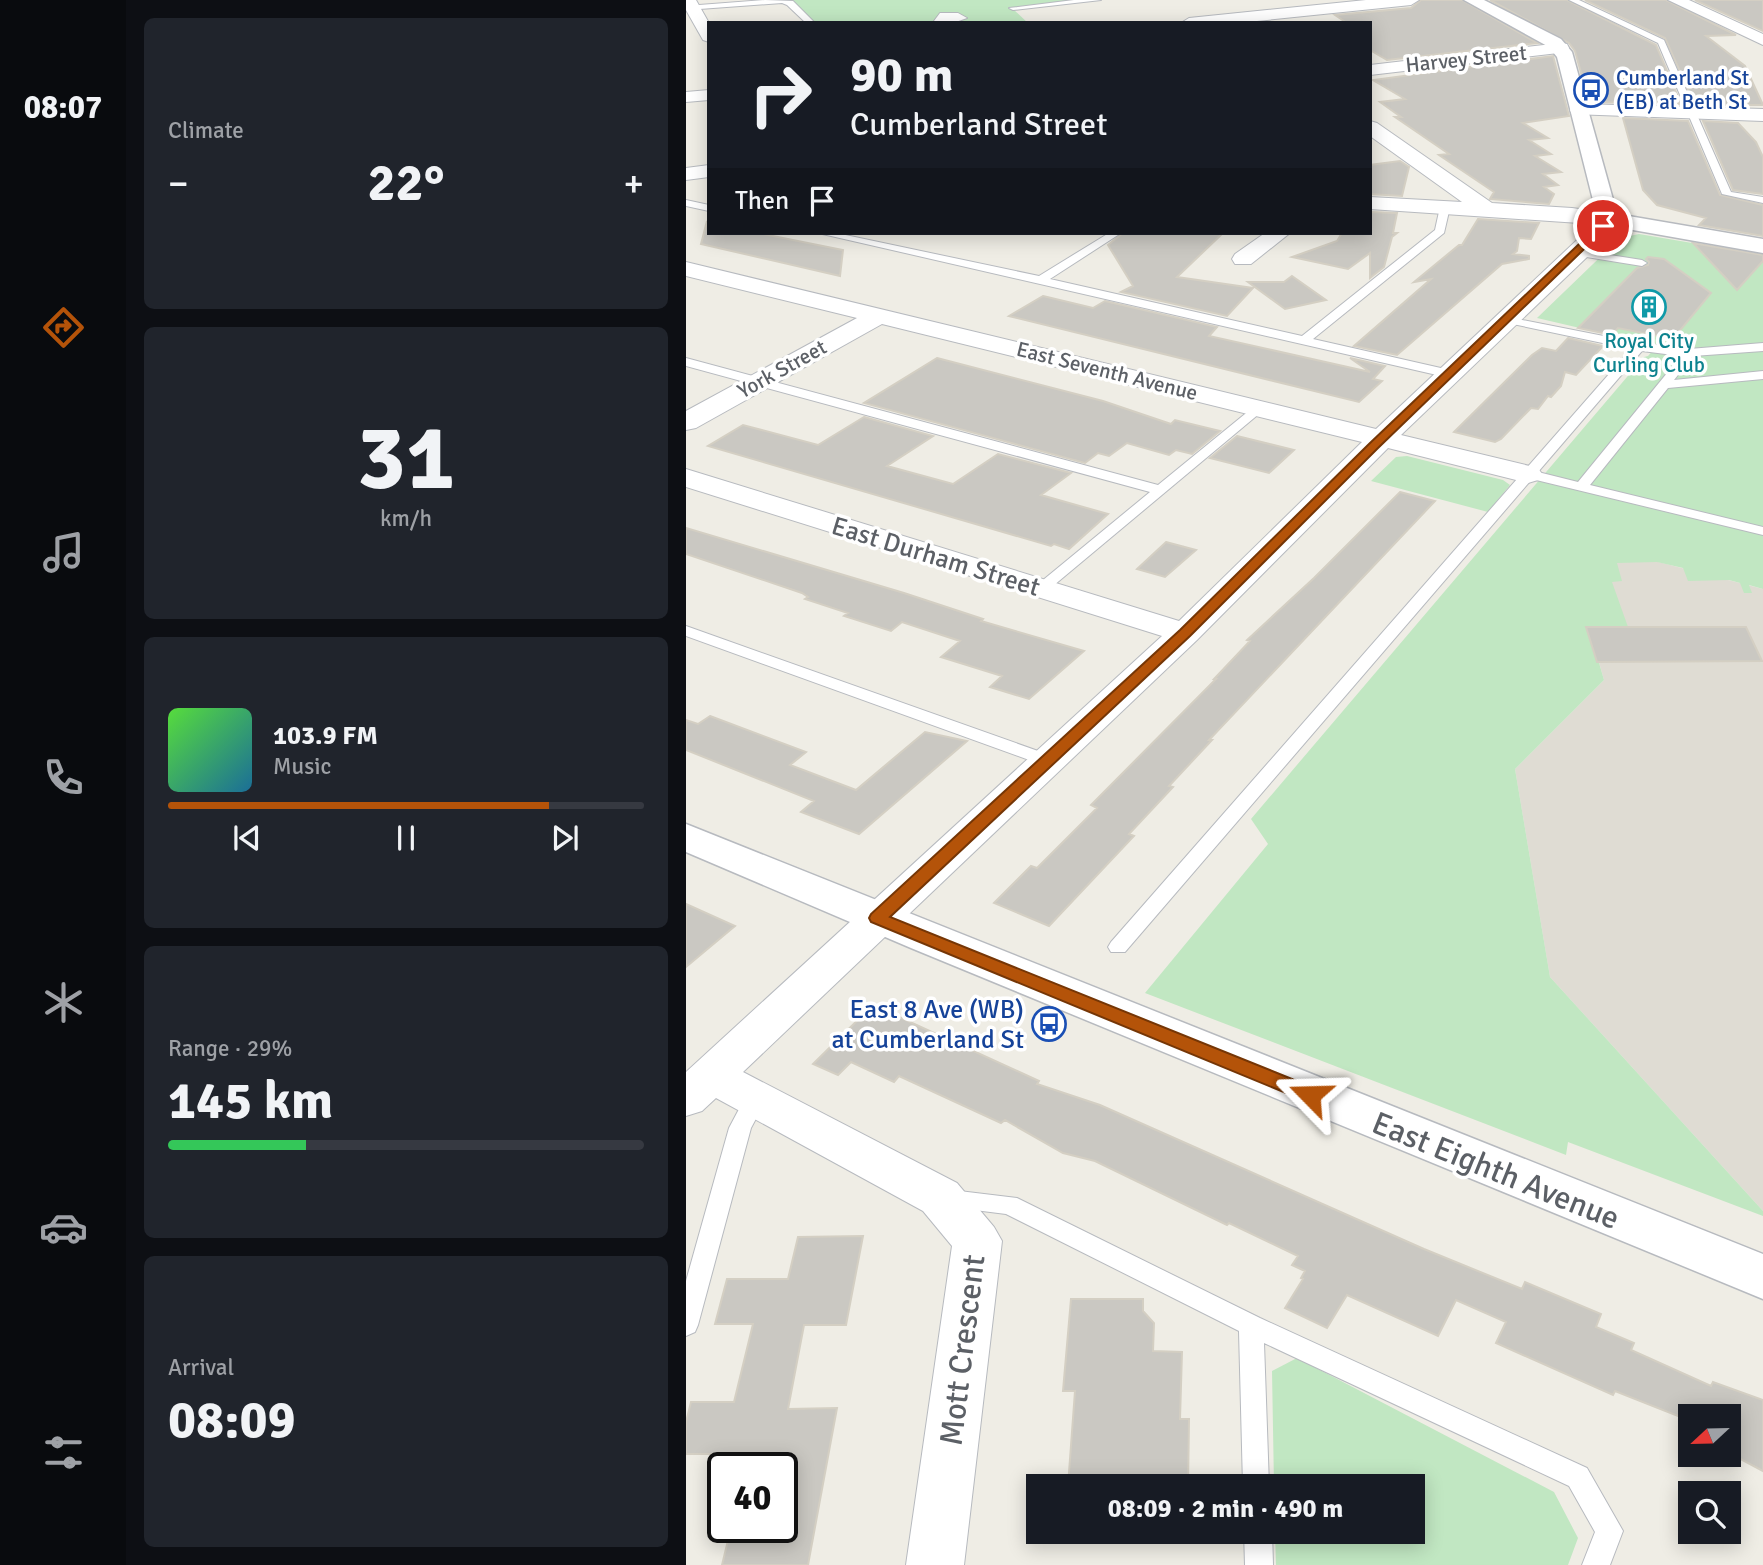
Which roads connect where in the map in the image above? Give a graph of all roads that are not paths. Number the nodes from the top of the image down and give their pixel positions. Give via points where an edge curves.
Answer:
1 (1097, 0) edge
2 (1411, 0) edge
3 (1472, 0) edge
4 (1573, 0) edge
5 (1676, 0) edge
6 (689, 5) edge
7 (940, 7) dead end
8 (1013, 8) dead end
9 (951, 19) edge
10 (809, 21) edge
11 (1208, 21) edge
12 (707, 34) edge
13 (1763, 40) edge
14 (1561, 48) junction
15 (1372, 70) edge
16 (707, 95) edge
17 (686, 97) edge
18 (1579, 110) junction
19 (1693, 113) junction
20 (1763, 115) edge
21 (1372, 128) edge
22 (707, 171) edge
23 (686, 174) edge
24 (1763, 200) edge
25 (686, 203) edge
26 (1372, 203) edge
27 (1445, 206) junction
28 (707, 208) edge
29 (1486, 209) junction
30 (1607, 219) junction
31 (832, 235) edge
32 (1113, 235) edge
33 (1276, 235) edge
34 (1763, 246) edge
35 (1578, 253) junction
36 (1243, 259) dead end
37 (1642, 263) dead end
38 (686, 269) edge
39 (1041, 280) junction
40 (878, 316) junction
41 (1507, 320) junction
42 (1661, 337) dead end
43 (1305, 340) junction
44 (1763, 347) edge
45 (1646, 348) junction
46 (1689, 353) junction
47 (686, 362) edge
48 (1450, 374) junction
49 (1763, 376) edge
50 (758, 382) junction
51 (1666, 384) junction
52 (1260, 408) junction
53 (686, 422) edge
54 (1383, 437) junction
55 (1528, 474) junction
56 (686, 478) edge
57 (1580, 488) junction
58 (1159, 490) junction
59 (1763, 531) edge
60 (1042, 588) junction
61 (686, 631) edge
62 (1185, 633) junction
63 (1049, 761) junction
64 (686, 837) edge
65 (877, 918) junction
66 (1118, 947) dead end
67 (699, 1087) edge
68 (755, 1100) junction
69 (940, 1198) junction
70 (1763, 1277) edge
71 (686, 1325) edge
72 (1251, 1325) junction
73 (1256, 1474) edge
74 (1258, 1544) edge
75 (935, 1565) edge
76 (1259, 1565) edge
77 (1596, 1565) edge

1 - 8 lane
2 - 11 street
3 - 14 street
4 - 19 lane via 1661,42
5 - 13 street
6 - 10 lane via 782,1
6 - 12 street
7 - 9 lane
14 - 15 street, Harvey Street
14 - 18 street
16 - 17 street
18 - 19 street
18 - 30 street
19 - 20 street
19 - 24 lane via 1727,194
21 - 29 street
22 - 23 street
25 - 28 lane
26 - 27 street
27 - 29 street
27 - 43 lane via 1440,231
29 - 30 street
30 - 34 street
30 - 35 street
31 - 39 lane
32 - 39 lane
33 - 36 street
35 - 37 lane
35 - 41 street
38 - 40 street, East Seventh Avenue
39 - 43 lane
40 - 50 street, York Street
40 - 52 street, East Seventh Avenue
41 - 45 lane
41 - 48 street
42 - 45 lane
43 - 48 lane
44 - 46 lane
45 - 46 lane
45 - 55 lane
46 - 51 lane
47 - 50 lane
48 - 54 street
49 - 51 lane
50 - 53 street, York Street
50 - 58 lane
51 - 57 lane
52 - 54 street, East Seventh Avenue
52 - 58 lane
54 - 55 street, East Seventh Avenue
54 - 62 street
55 - 57 lane
55 - 66 lane
56 - 60 street, East Durham Street
57 - 59 lane
58 - 60 lane
60 - 62 street, East Durham Street
61 - 63 lane
62 - 63 street
63 - 65 street
64 - 65 street, East Eighth Avenue
65 - 67 street
65 - 70 street, East Eighth Avenue
67 - 68 street, Mott Crescent
68 - 69 street, Mott Crescent
68 - 71 lane via 740,1128
69 - 72 lane via 1009,1205
69 - 75 street, Mott Crescent via 977,1241
72 - 73 lane
72 - 77 lane via 1578,1477 1609,1531
74 - 76 lane

